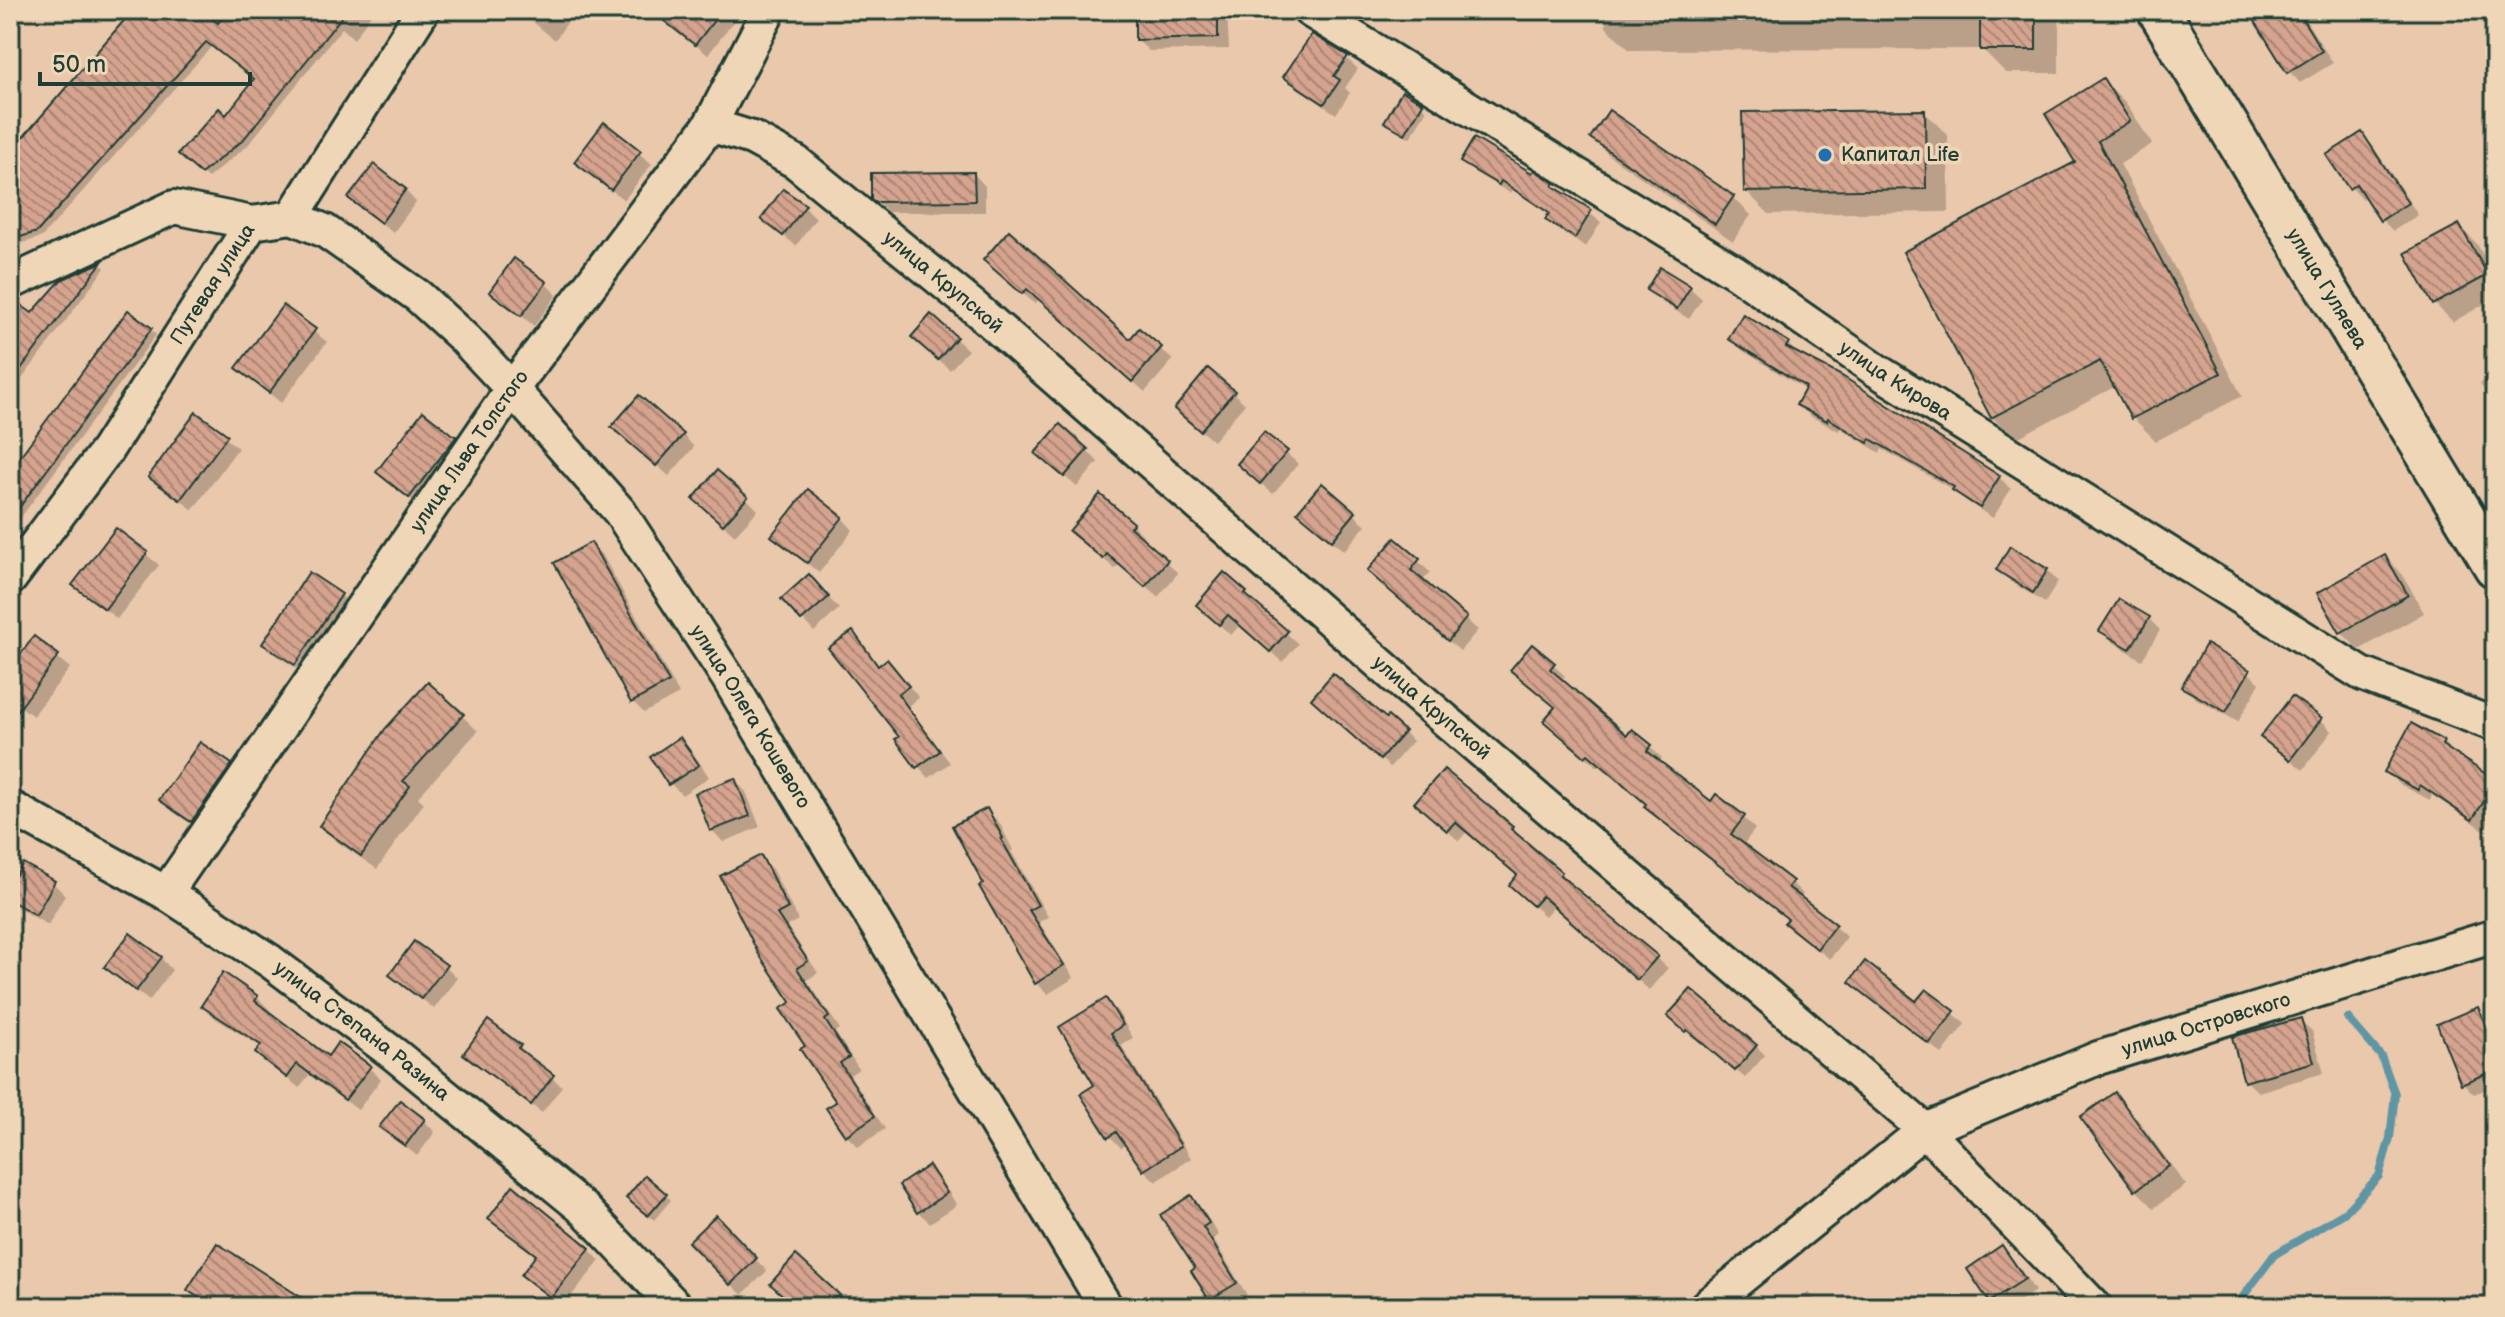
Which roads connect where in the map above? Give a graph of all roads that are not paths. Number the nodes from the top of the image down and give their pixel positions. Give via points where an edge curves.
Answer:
1 (423, 10) edge
2 (769, 10) edge
3 (1309, 10) edge
4 (2158, 10) edge
5 (710, 125) junction
6 (292, 217) junction
7 (252, 223) junction
8 (10, 283) edge
9 (512, 389) junction
10 (2495, 567) edge
11 (10, 579) edge
12 (2495, 725) edge
13 (10, 807) edge
14 (166, 893) junction
15 (2495, 936) edge
16 (1925, 1130) junction
17 (676, 1307) edge
18 (1106, 1307) edge
19 (1705, 1307) edge
20 (2095, 1307) edge

1 - 6 street
2 - 5 street, улица Льва Толстого
3 - 12 street, улица Кирова via 1735,272 1876,370 2362,674
4 - 10 main road, улица Гуляева
5 - 9 street, улица Льва Толстого
5 - 16 street, улица Крупской via 752,138 796,162 975,308 1395,677
6 - 7 street, Путевая улица
6 - 9 street, улица Олега Кошевого via 325,231 418,296
7 - 8 street via 174,207
7 - 11 street, Путевая улица via 107,450
9 - 14 street, улица Льва Толстого
9 - 18 street, улица Олега Кошевого via 620,512 720,665
13 - 14 street, улица Степана Разина
14 - 17 street, улица Степана Разина via 270,961 394,1054 585,1210
15 - 16 street, улица Островского via 2098,1058
16 - 19 street
16 - 20 street, улица Крупской

